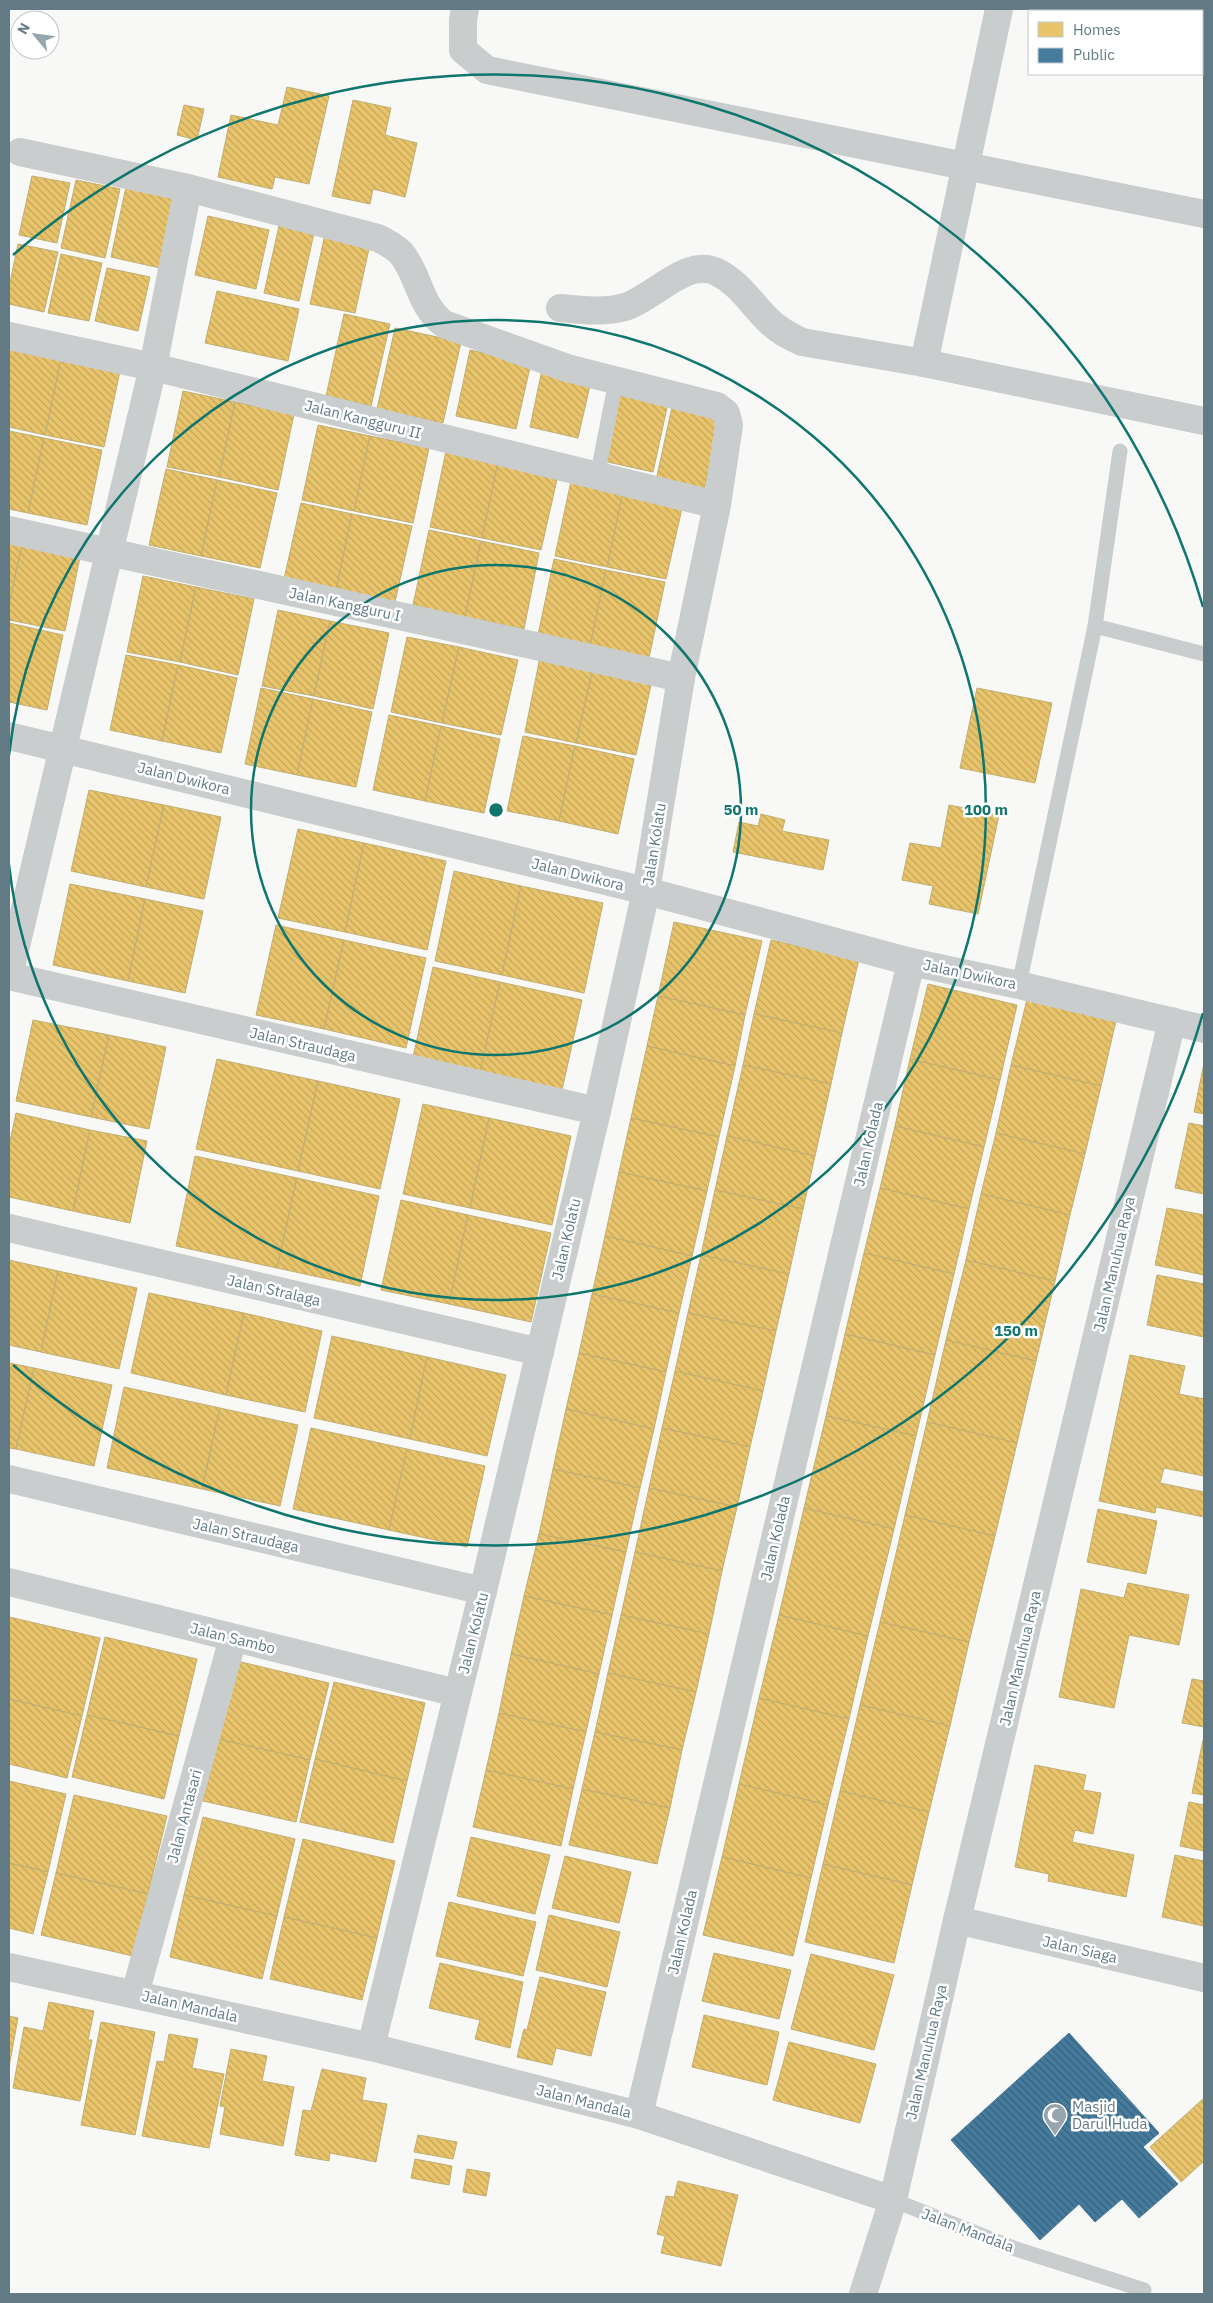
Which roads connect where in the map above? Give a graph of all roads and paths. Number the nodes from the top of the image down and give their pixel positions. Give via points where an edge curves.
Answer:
1 (466, 9) edge
2 (999, 9) edge
3 (20, 152) dead end
4 (966, 166) junction
5 (188, 188) junction
6 (1204, 214) edge
7 (560, 308) dead end
8 (9, 336) edge
9 (924, 363) junction
10 (153, 367) junction
11 (616, 381) junction
12 (1204, 421) edge
13 (1120, 450) dead end
14 (597, 477) junction
15 (717, 505) junction
16 (9, 530) edge
17 (110, 553) junction
18 (1095, 626) junction
19 (1204, 654) edge
20 (681, 678) junction
21 (9, 736) edge
22 (61, 748) junction
23 (646, 891) junction
24 (911, 962) junction
25 (9, 976) edge
26 (1019, 985) junction
27 (1172, 1021) junction
28 (1204, 1029) edge
29 (597, 1111) junction
30 (9, 1228) edge
31 (540, 1352) junction
32 (9, 1479) edge
33 (9, 1582) edge
34 (483, 1591) junction
35 (233, 1638) junction
36 (457, 1693) junction
37 (956, 1920) junction
38 (9, 1967) edge
39 (1204, 1978) edge
40 (135, 1994) junction
41 (371, 2046) junction
42 (639, 2115) junction
43 (893, 2200) junction
44 (1144, 2290) dead end
45 (863, 2294) edge

1 - 4 street via 463,50 487,70
2 - 4 street
3 - 5 street
4 - 6 street
4 - 9 street
5 - 10 street
5 - 11 street via 378,238 401,254 426,306 444,324 567,368
7 - 9 street via 595,311 623,308 691,270 704,267 730,280 751,299 767,320 802,342
8 - 10 street, Jalan Kangguru II
9 - 12 street
10 - 14 street, Jalan Kangguru II
10 - 17 street
11 - 14 lane
11 - 15 street, Jalan Kolatu via 717,406 726,413 730,425
13 - 18 lane
14 - 15 street, Jalan Kangguru II
15 - 20 street, Jalan Kolatu
16 - 17 street, Jalan Kangguru I
17 - 20 street, Jalan Kangguru I
17 - 22 street
18 - 19 lane
18 - 26 lane
20 - 23 street, Jalan Kolatu
21 - 22 street, Jalan Dwikora
22 - 23 street, Jalan Dwikora
22 - 25 street
23 - 24 street, Jalan Dwikora
23 - 29 street, Jalan Kolatu
24 - 26 street, Jalan Dwikora
24 - 42 street, Jalan Kolada
25 - 29 street, Jalan Straudaga
26 - 27 street, Jalan Dwikora
27 - 28 street, Jalan Dwikora
27 - 37 street, Jalan Manuhua Raya
29 - 31 street, Jalan Kolatu
30 - 31 street, Jalan Stralaga
31 - 34 street, Jalan Kolatu
32 - 34 street, Jalan Straudaga
33 - 35 street, Jalan Sambo
34 - 36 street, Jalan Kolatu
35 - 36 street, Jalan Sambo
35 - 40 street, Jalan Antasari
36 - 41 street, Jalan Kolatu
37 - 39 street, Jalan Siaga
37 - 43 street, Jalan Manuhua Raya
38 - 40 street, Jalan Mandala
40 - 41 street, Jalan Mandala
41 - 42 street, Jalan Mandala
42 - 43 street, Jalan Mandala
43 - 44 lane, Jalan Mandala via 1016,2249
43 - 45 street, Jalan Manuhua Raya

